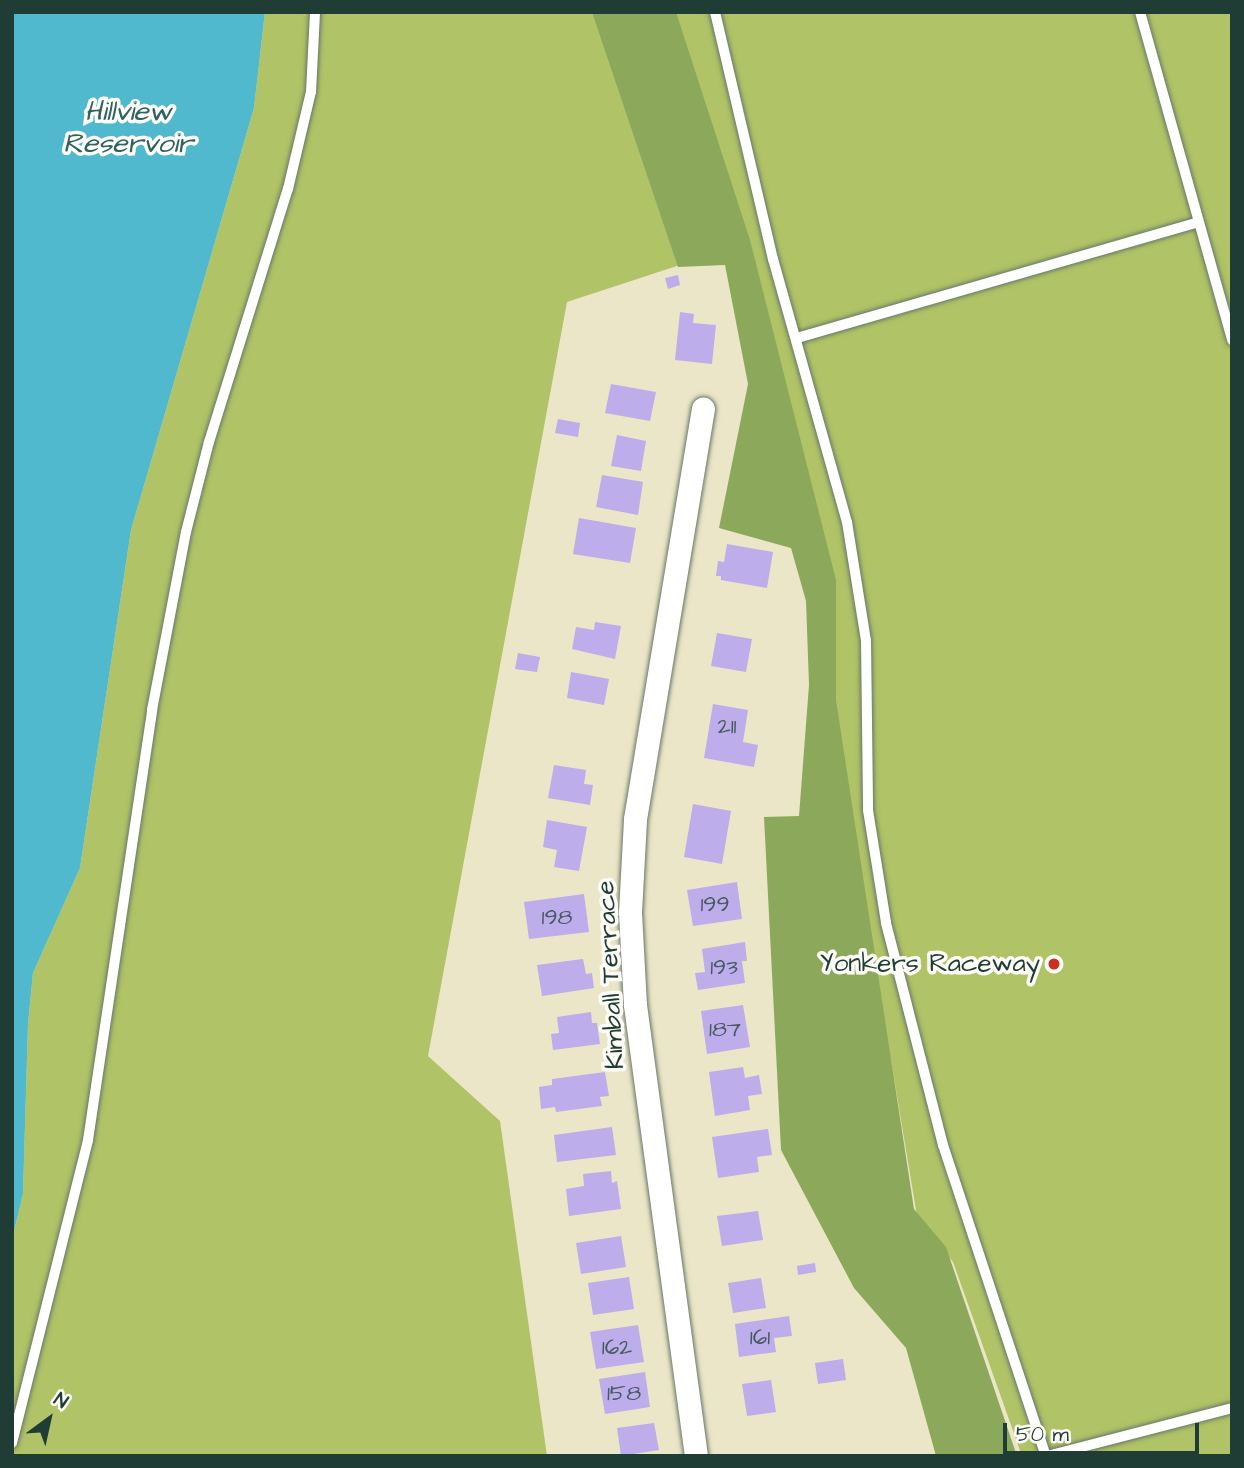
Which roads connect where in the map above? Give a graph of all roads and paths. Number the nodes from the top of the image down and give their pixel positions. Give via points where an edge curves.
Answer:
1 (315, 12) edge
2 (715, 12) edge
3 (1140, 12) edge
4 (1199, 222) junction
5 (796, 338) junction
6 (1232, 340) edge
7 (703, 409) dead end
8 (1232, 1408) edge
9 (12, 1443) edge
10 (696, 1456) edge
11 (1046, 1456) edge

1 - 9 lane via 310,92 289,189 209,442 186,532 152,710 88,1140
2 - 5 lane
3 - 4 lane
4 - 5 lane
4 - 6 lane
5 - 11 lane via 847,523 862,604 868,810 886,923 943,1145
7 - 10 street, Kimball Terrace via 635,819 630,912 635,1005
8 - 11 lane

